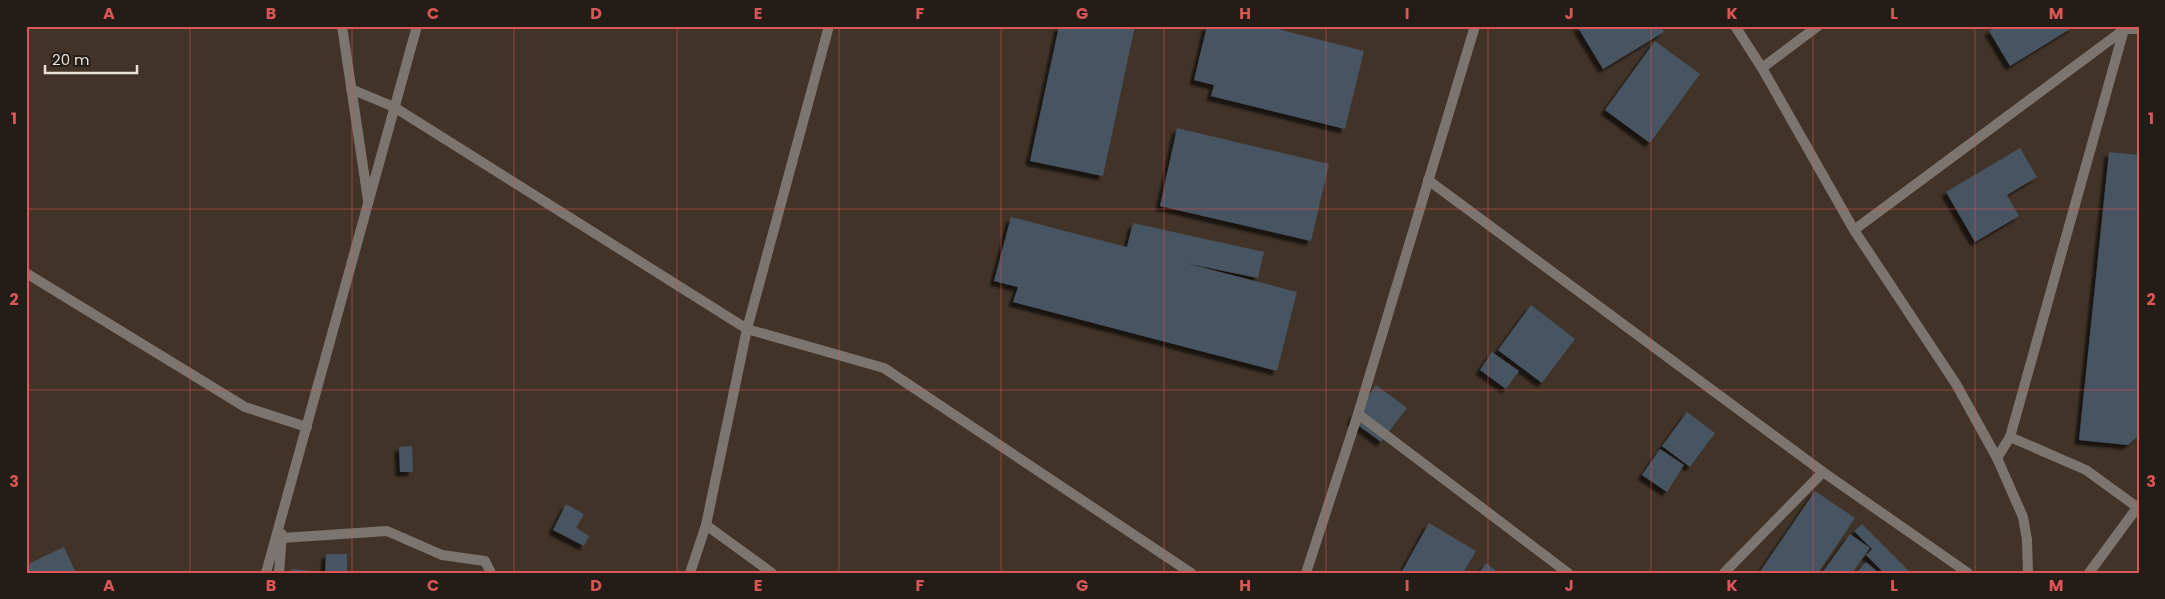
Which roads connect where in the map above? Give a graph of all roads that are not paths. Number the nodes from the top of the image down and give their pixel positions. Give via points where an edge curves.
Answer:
1 (342, 26) edge
2 (417, 26) edge
3 (829, 26) edge
4 (1475, 26) edge
5 (1735, 26) edge
6 (1818, 26) edge
7 (2125, 28) edge
8 (2139, 29) edge
9 (1762, 68) junction
10 (351, 89) junction
11 (394, 107) junction
12 (1428, 180) junction
13 (368, 203) junction
14 (1854, 230) junction
15 (26, 273) edge
16 (747, 329) junction
17 (1358, 414) junction
18 (307, 426) junction
19 (2010, 437) junction
20 (1997, 458) junction
21 (1823, 472) junction
22 (286, 504) junction
23 (2138, 506) edge
24 (706, 525) junction
25 (282, 538) junction
26 (266, 573) edge
27 (279, 573) edge
28 (491, 573) edge
29 (690, 573) edge
30 (772, 573) edge
31 (1191, 573) edge
32 (1306, 573) edge
33 (1568, 573) edge
34 (1724, 573) edge
35 (1968, 573) edge
36 (2028, 573) edge
37 (2089, 573) edge

1 - 10 street
2 - 11 street
3 - 16 street
4 - 12 street
5 - 9 street
6 - 9 street
7 - 8 street
7 - 14 street
7 - 19 street
9 - 14 street
10 - 11 street
10 - 13 street
11 - 13 street
11 - 16 street
12 - 17 street
12 - 21 street
13 - 18 street
14 - 20 street via 1956,384
15 - 18 street via 245,407
16 - 24 street
16 - 31 street via 884,368
17 - 32 street
17 - 33 street
18 - 22 street
19 - 20 street
19 - 23 street via 2086,470
20 - 36 street via 2023,517
21 - 34 street
21 - 35 street
22 - 25 street
22 - 26 street
23 - 37 street
24 - 29 street
24 - 30 street
25 - 27 street
25 - 28 street via 387,531 442,555 486,561

